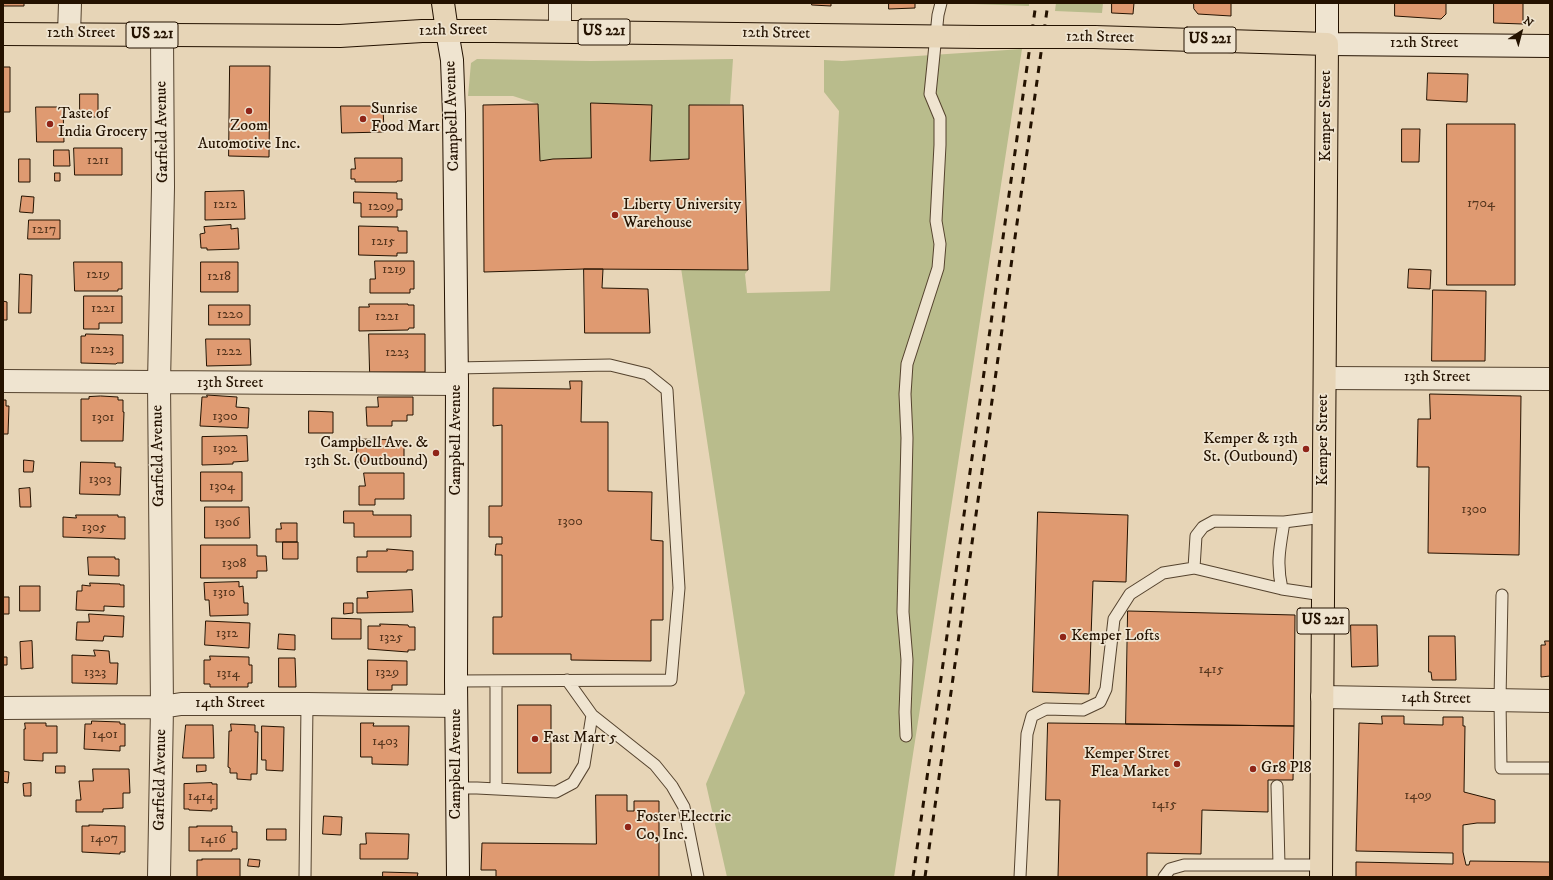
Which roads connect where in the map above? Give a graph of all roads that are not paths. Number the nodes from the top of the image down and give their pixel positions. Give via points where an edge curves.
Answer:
1 (70, 3) edge
2 (443, 3) edge
3 (560, 3) edge
4 (941, 3) edge
5 (1327, 3) edge
6 (447, 31) junction
7 (560, 31) junction
8 (3, 34) edge
9 (69, 34) junction
10 (162, 35) junction
11 (936, 36) junction
12 (1327, 44) junction
13 (1550, 46) edge
14 (456, 376) junction
15 (1325, 378) junction
16 (1550, 379) edge
17 (3, 382) edge
18 (158, 384) junction
19 (1324, 516) junction
20 (1284, 522) junction
21 (1194, 568) junction
22 (1282, 589) junction
23 (1323, 595) junction
24 (1502, 595) dead end
25 (496, 680) junction
26 (567, 680) junction
27 (456, 681) junction
28 (1322, 697) junction
29 (1500, 700) junction
30 (1550, 701) edge
31 (307, 704) junction
32 (456, 706) junction
33 (162, 707) junction
34 (3, 708) edge
35 (592, 715) junction
36 (906, 736) dead end
37 (1550, 768) edge
38 (1277, 786) dead end
39 (457, 788) junction
40 (496, 789) junction
41 (1279, 865) junction
42 (1321, 871) edge
43 (159, 877) edge
44 (305, 877) edge
45 (458, 877) edge
46 (698, 877) edge
47 (1020, 877) edge
48 (1164, 877) edge

1 - 9 street
2 - 6 main road, Campbell Avenue
3 - 7 street
4 - 11 lane
5 - 12 street, Kemper Street
6 - 7 main road, 12th Street / US 221
6 - 10 main road, 12th Street / US 221 via 340,36
6 - 14 street, Campbell Avenue via 452,60 454,106
7 - 11 main road, 12th Street / US 221
8 - 9 main road, 12th Street / US 221
9 - 10 main road, 12th Street / US 221
10 - 18 street, Garfield Avenue via 163,188
11 - 12 main road, 12th Street / US 221, bridge
11 - 36 lane via 930,94 940,118 936,221 940,244 938,268 907,364 905,394 907,438 903,612 907,660
12 - 13 street, 12th Street
12 - 15 main road, Kemper Street / US 221
14 - 18 street, 13th Street
14 - 26 lane via 610,365 647,374 667,390 679,588 671,680
14 - 27 street, Campbell Avenue
15 - 16 street, 13th Street
15 - 19 main road, Kemper Street / US 221
17 - 18 street, 13th Street
18 - 33 street, Garfield Avenue
19 - 20 lane
19 - 23 main road, Kemper Street / US 221
20 - 21 lane via 1214,521 1203,527 1196,536
20 - 22 lane via 1278,559
21 - 22 lane
21 - 47 lane via 1163,574 1130,594 1114,620 1106,689 1100,702 1083,710 1046,709 1032,716 1027,734
22 - 23 lane
23 - 28 main road, Kemper Street / US 221
24 - 29 lane
25 - 26 lane
25 - 27 lane
25 - 40 lane
26 - 35 lane
27 - 32 street, Campbell Avenue
28 - 29 street, 14th Street
28 - 42 main road, Kemper Street / US 221
29 - 30 street, 14th Street
29 - 37 lane via 1501,768
31 - 32 street, 14th Street
31 - 33 street, 14th Street via 181,704
31 - 44 lane
32 - 39 street, Campbell Avenue
33 - 34 street, 14th Street
33 - 43 street, Garfield Avenue
35 - 40 lane via 584,765 573,783 556,792
35 - 46 lane via 655,766 672,786 684,807
38 - 41 lane
39 - 40 lane
39 - 45 street, Campbell Avenue
41 - 42 lane
41 - 48 lane via 1184,865 1170,869

